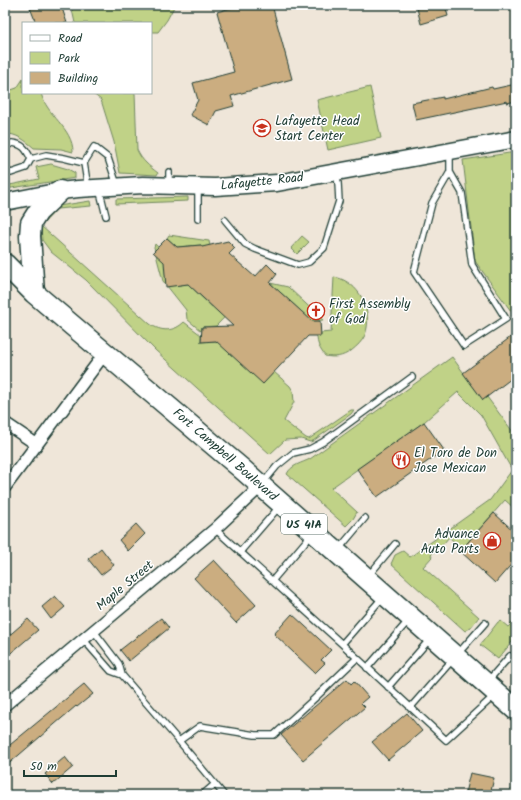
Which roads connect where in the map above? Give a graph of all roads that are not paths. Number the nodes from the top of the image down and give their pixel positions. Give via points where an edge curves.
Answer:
1 (516, 139) edge
2 (5, 147) edge
3 (450, 152) junction
4 (31, 159) junction
5 (84, 163) junction
6 (5, 170) edge
7 (336, 172) junction
8 (450, 172) junction
9 (198, 186) junction
10 (117, 187) junction
11 (94, 188) junction
12 (60, 191) junction
13 (5, 202) edge
14 (106, 216) dead end
15 (198, 219) dead end
16 (225, 220) dead end
17 (5, 264) edge
18 (34, 293) junction
19 (105, 353) junction
20 (412, 377) dead end
21 (5, 422) edge
22 (36, 444) junction
23 (260, 486) junction
24 (5, 487) edge
25 (281, 504) junction
26 (365, 518) dead end
27 (215, 529) junction
28 (313, 532) junction
29 (395, 544) dead end
30 (240, 552) junction
31 (336, 552) junction
32 (366, 578) junction
33 (272, 581) junction
34 (385, 595) junction
35 (411, 618) junction
36 (485, 623) dead end
37 (93, 630) junction
38 (432, 637) junction
39 (83, 638) junction
40 (342, 644) junction
41 (455, 656) junction
42 (510, 656) dead end
43 (357, 658) junction
44 (367, 668) junction
45 (122, 675) junction
46 (388, 687) junction
47 (491, 689) junction
48 (5, 704) edge
49 (410, 708) junction
50 (516, 710) edge
51 (179, 741) junction
52 (215, 784) junction
53 (202, 795) edge
54 (224, 795) edge

1 - 3 main road, Lafayette Road
2 - 4 lane via 12,143 20,144
3 - 7 main road, Lafayette Road
3 - 8 lane
4 - 5 lane via 46,155
4 - 6 lane via 26,168 10,173
5 - 10 lane via 94,147 108,158
5 - 11 lane
7 - 9 main road, Lafayette Road via 277,183
7 - 16 lane via 339,201 324,248 309,262 298,265 255,250 245,244
8 - 8 lane via 432,203 414,272 464,346 506,319 472,265 462,193
9 - 10 main road, Lafayette Road via 169,179
9 - 15 lane
10 - 11 main road, Lafayette Road
11 - 12 main road, Lafayette Road
11 - 14 lane
12 - 13 main road, Lafayette Road
12 - 18 highway via 38,212 31,223
17 - 18 highway, Fort Campbell Boulevard / US 41A
18 - 19 highway, Fort Campbell Boulevard / US 41A
19 - 22 street
19 - 23 highway, Fort Campbell Boulevard / US 41A
20 - 23 lane via 323,442 310,449 293,453 277,466
21 - 22 street
22 - 24 street
23 - 25 highway, Fort Campbell Boulevard / US 41A
23 - 27 street, Maple Street
25 - 28 highway, Fort Campbell Boulevard / US 41A
25 - 30 lane
26 - 31 lane
27 - 30 lane
27 - 37 street, Maple Street
28 - 31 highway, Fort Campbell Boulevard / US 41A
28 - 33 lane
29 - 32 lane
30 - 33 lane
31 - 32 highway, Fort Campbell Boulevard / US 41A
32 - 34 highway, Fort Campbell Boulevard / US 41A
33 - 40 lane
34 - 35 highway, Fort Campbell Boulevard / US 41A
34 - 40 lane
35 - 38 highway, Fort Campbell Boulevard / US 41A
35 - 44 lane
36 - 41 lane
37 - 39 street, Maple Street
37 - 45 lane via 119,664
38 - 41 highway, Fort Campbell Boulevard / US 41A
38 - 46 lane
39 - 45 lane via 111,671
39 - 48 street, Maple Street
40 - 43 lane
41 - 47 highway, Fort Campbell Boulevard / US 41A
41 - 49 lane
42 - 47 lane
43 - 44 lane
43 - 51 lane via 274,735 255,735 200,726
44 - 46 lane
45 - 51 lane
46 - 49 lane
47 - 49 lane via 446,740
47 - 50 highway, Fort Campbell Boulevard / US 41A
51 - 52 lane
52 - 53 lane
52 - 54 lane

